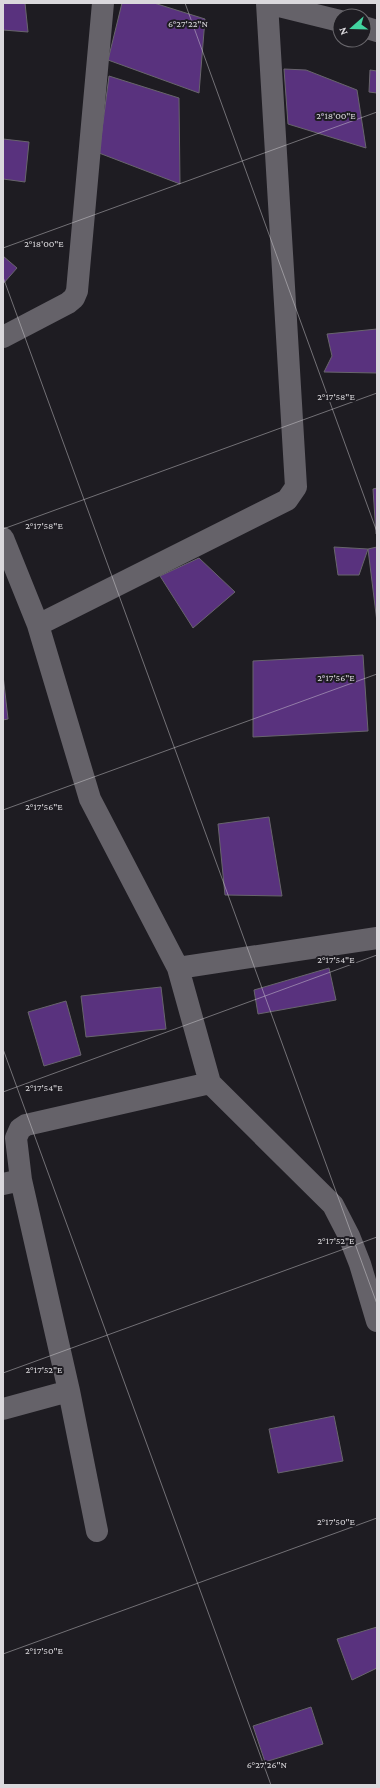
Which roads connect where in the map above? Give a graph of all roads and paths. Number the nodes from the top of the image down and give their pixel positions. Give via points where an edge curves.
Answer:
1 (103, 3) edge
2 (267, 3) edge
3 (332, 19) edge
4 (3, 337) edge
5 (3, 538) edge
6 (38, 625) junction
7 (377, 938) edge
8 (178, 968) junction
9 (210, 1083) junction
10 (12, 1182) edge
11 (377, 1321) edge
12 (69, 1391) junction
13 (3, 1409) edge
14 (97, 1531) dead end

1 - 4 street via 77,291 68,303
2 - 3 street
2 - 6 street via 296,487 287,500
5 - 6 street
6 - 8 street via 90,799
7 - 8 street
8 - 9 street
9 - 10 street via 26,1125 20,1129 16,1138
9 - 11 street via 333,1205 360,1264
10 - 12 street
12 - 13 street
12 - 14 street

